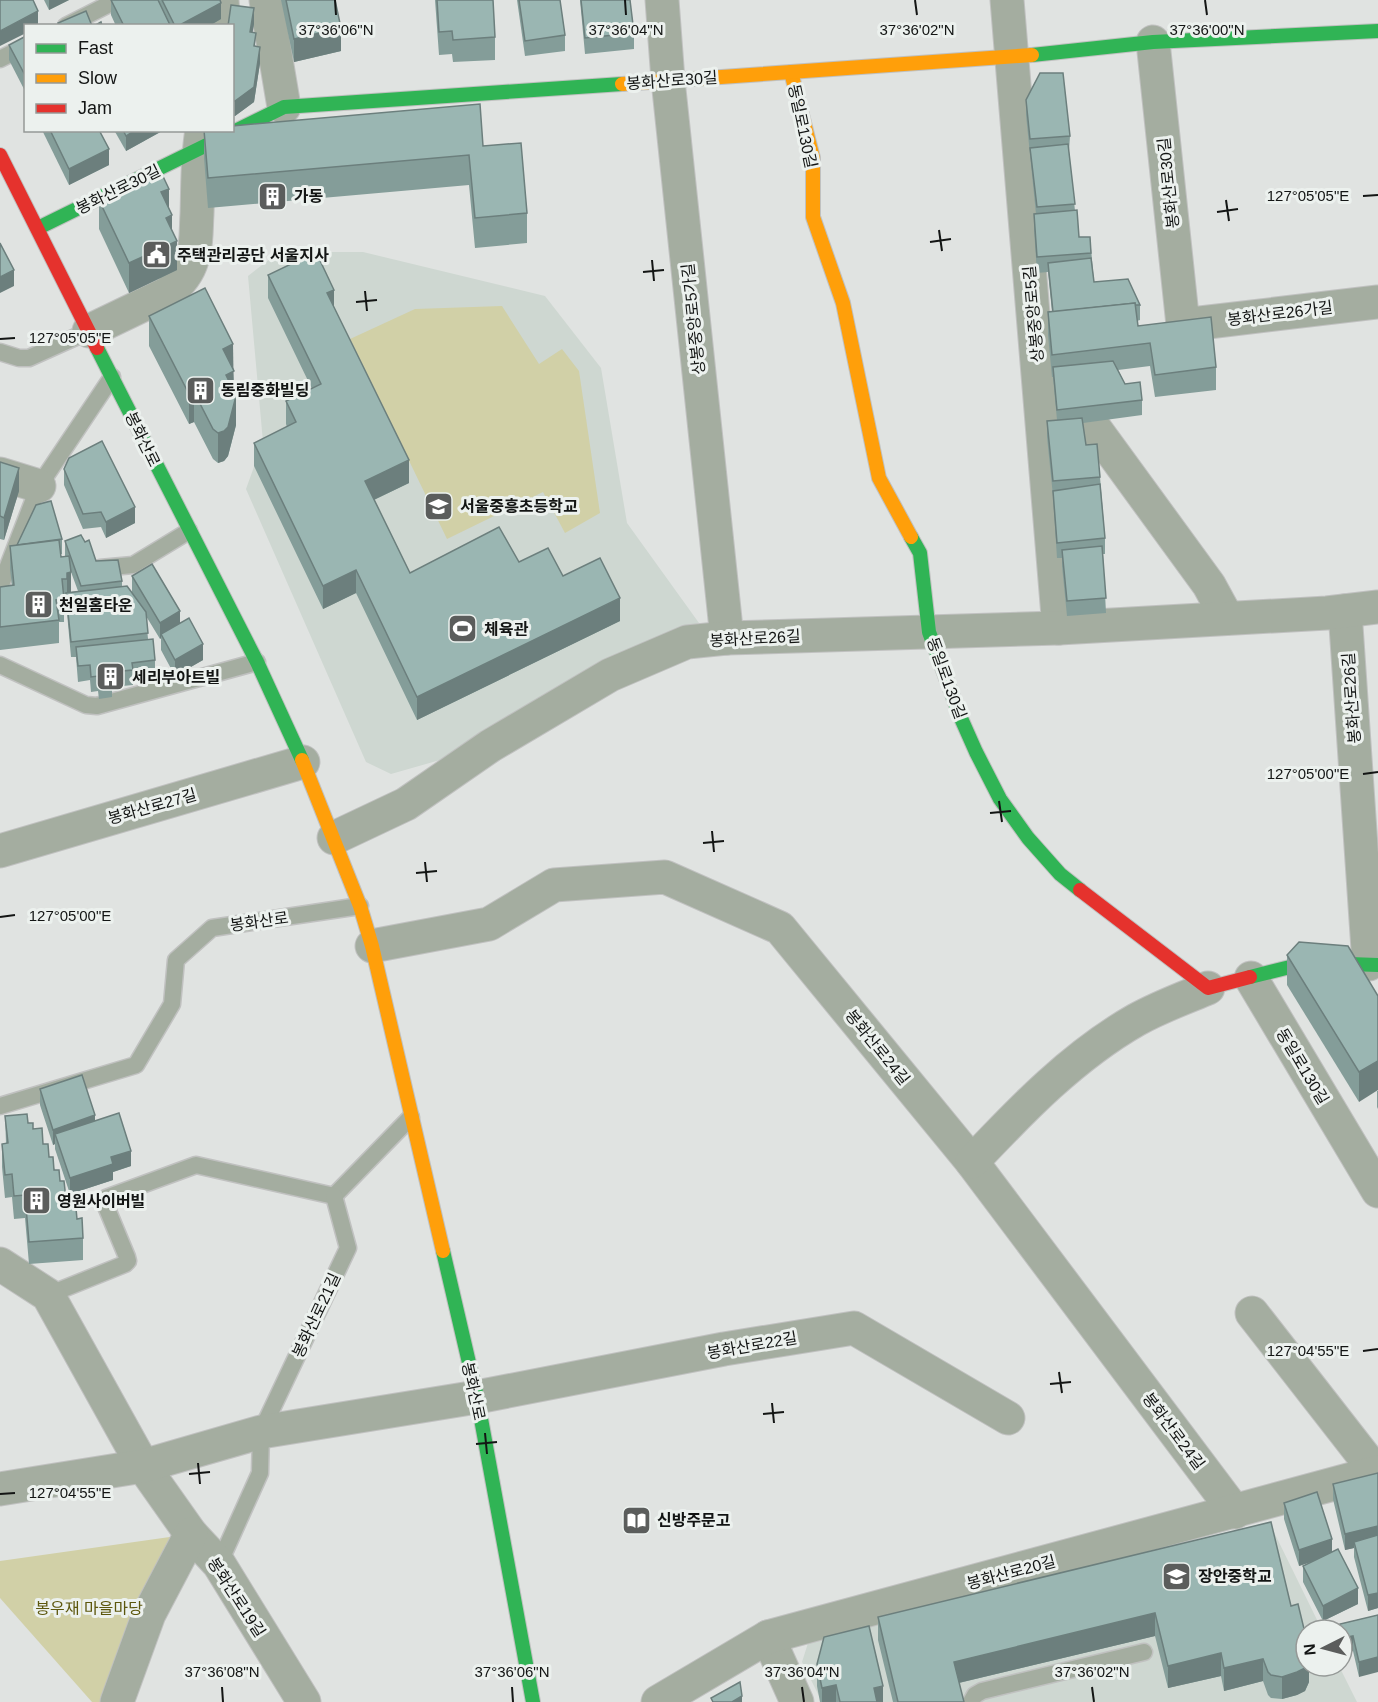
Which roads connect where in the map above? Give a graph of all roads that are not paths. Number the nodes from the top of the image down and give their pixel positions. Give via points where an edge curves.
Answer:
1 (117, 0) edge
2 (222, 0) edge
3 (266, 0) edge
4 (662, 0) edge
5 (1007, 0) edge
6 (70, 24) edge
7 (221, 24) edge
8 (1378, 31) edge
9 (1154, 42) junction
10 (24, 47) edge
11 (1012, 57) junction
12 (0, 59) edge
13 (791, 72) junction
14 (668, 80) junction
15 (285, 107) junction
16 (234, 127) edge
17 (221, 132) edge
18 (201, 140) edge
19 (0, 155) edge
20 (38, 228) junction
21 (1378, 302) edge
22 (1183, 325) joint
23 (89, 331) junction
24 (0, 352) edge
25 (112, 377) junction
26 (1096, 430) dead end
27 (0, 474) edge
28 (39, 486) junction
29 (189, 531) junction
30 (100, 568) edge
31 (0, 586) edge
32 (1378, 607) edge
33 (1345, 610) junction
34 (1227, 618) junction
35 (1059, 628) junction
36 (929, 632) junction
37 (727, 638) junction
38 (257, 662) junction
39 (0, 665) edge
40 (303, 762) junction
41 (334, 838) junction
42 (0, 851) edge
43 (360, 906) junction
44 (372, 946) junction
45 (1373, 964) edge
46 (1251, 978) junction
47 (1208, 988) junction
48 (0, 1106) edge
49 (411, 1117) junction
50 (972, 1162) junction
51 (1376, 1182) edge
52 (334, 1196) junction
53 (0, 1264) edge
54 (48, 1295) junction
55 (1252, 1313) dead end
56 (477, 1397) junction
57 (1008, 1418) dead end
58 (261, 1432) junction
59 (143, 1466) junction
60 (1377, 1472) edge
61 (0, 1489) edge
62 (1235, 1512) junction
63 (191, 1534) junction
64 (219, 1564) junction
65 (768, 1636) junction
66 (1144, 1652) dead end
67 (117, 1702) edge
68 (304, 1702) edge
69 (533, 1702) edge
70 (658, 1702) edge
71 (797, 1702) edge
72 (971, 1702) edge

1 - 6 lane
2 - 7 street
3 - 15 street
4 - 14 street, 상봉중앙로5가길
5 - 11 street, 상봉중앙로5길
8 - 9 street, 봉화산로30길
9 - 11 street, 봉화산로30길
9 - 22 street, 봉화산로30길
10 - 12 lane
11 - 13 street, 봉화산로30길
11 - 35 street, 상봉중앙로5길
13 - 14 street, 봉화산로30길
13 - 36 street, 동일로130길 via 813,158 813,217 843,303 879,478 920,553
14 - 15 street, 봉화산로30길
14 - 37 street, 상봉중앙로5가길
15 - 16 street, 봉화산로30길
17 - 18 street, 봉화산로30길
18 - 20 street, 봉화산로30길
18 - 23 street via 193,259 187,273 168,293
19 - 20 street, 봉화산로
20 - 23 street, 봉화산로
21 - 22 street, 봉화산로26가길
23 - 24 lane via 29,358
23 - 25 street, 봉화산로
25 - 28 lane
25 - 29 street, 봉화산로
26 - 34 street via 1209,585
27 - 28 street
28 - 31 lane
29 - 30 lane via 132,566
29 - 38 street, 봉화산로
32 - 33 street, 봉화산로26길
33 - 34 street, 봉화산로26길
33 - 45 street, 봉화산로26길
34 - 35 street, 봉화산로26길
35 - 36 street, 봉화산로26길
36 - 37 street, 봉화산로26길
36 - 47 street, 동일로130길 via 976,753 1000,799 1028,838 1059,874
37 - 41 street, 봉화산로26길 via 687,642 610,675 490,746 406,804
38 - 39 lane via 97,706 86,705
38 - 40 street, 봉화산로
40 - 41 street, 봉화산로
40 - 42 street, 봉화산로27길
41 - 43 street, 봉화산로
43 - 44 street, 봉화산로
43 - 48 lane, 봉화산로 via 212,928 176,960 172,1004 136,1065
44 - 49 street, 봉화산로
44 - 50 street, 봉화산로24길 via 489,924 554,885 665,877 780,928
45 - 46 street via 1321,963
46 - 47 street
46 - 51 street, 동일로130길
47 - 50 street via 1156,1010 1102,1043 1046,1087
49 - 52 lane
49 - 56 street, 봉화산로
50 - 62 street, 봉화산로24길
52 - 54 lane via 196,1165 106,1198 128,1261
52 - 58 lane, 봉화산로21길 via 348,1248
53 - 54 street
54 - 59 street
55 - 60 street, 봉화산로20길
56 - 57 street, 봉화산로22길 via 854,1328
56 - 58 street
56 - 69 street, 봉화산로
58 - 59 street
58 - 64 lane, 봉화산로21길 via 260,1473
59 - 61 street
59 - 63 street, 봉화산로19길
60 - 62 street, 봉화산로20길
62 - 65 street, 봉화산로20길
63 - 64 street, 봉화산로19길
63 - 67 street via 149,1614
64 - 68 street, 봉화산로19길
65 - 70 street, 봉화산로20길
65 - 71 street
66 - 72 lane via 982,1690

